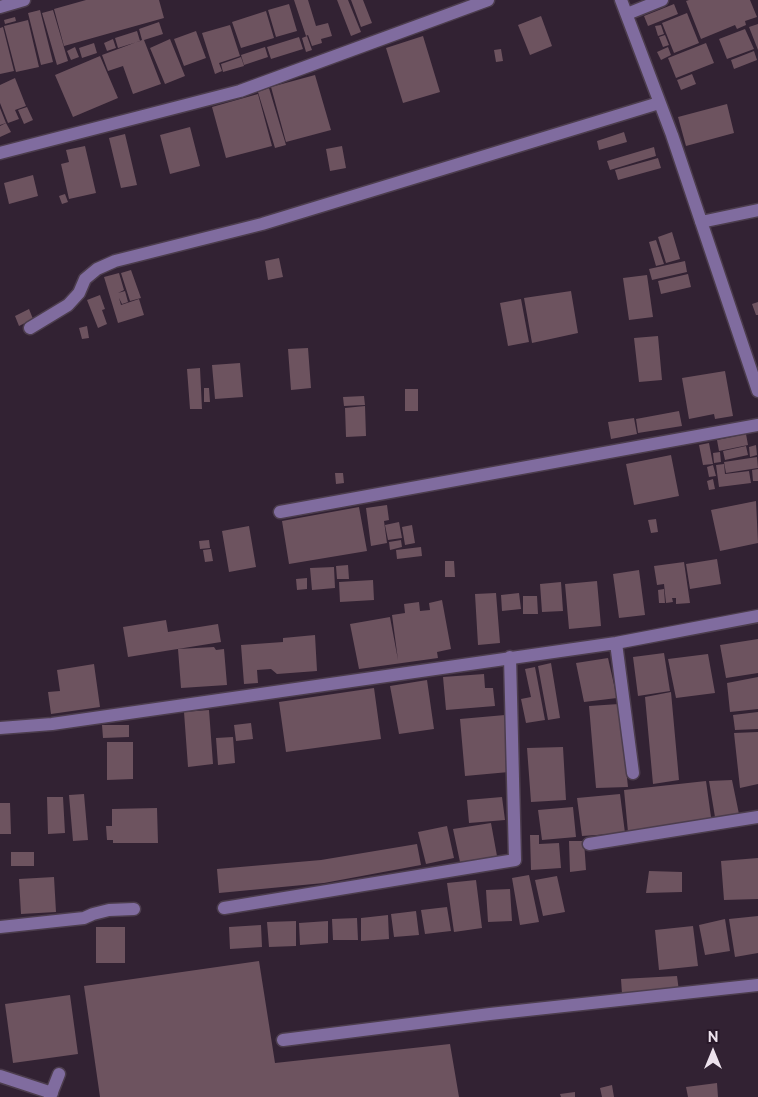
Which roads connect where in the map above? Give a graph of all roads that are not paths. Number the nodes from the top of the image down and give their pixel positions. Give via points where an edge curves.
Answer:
1 (24, 0) edge
2 (488, 0) edge
3 (621, 0) edge
4 (662, 0) edge
5 (0, 7) edge
6 (627, 14) junction
7 (659, 102) junction
8 (0, 153) edge
9 (758, 210) edge
10 (701, 222) junction
11 (30, 328) dead end
12 (758, 391) edge
13 (758, 425) edge
14 (280, 512) dead end
15 (758, 616) edge
16 (616, 643) junction
17 (510, 657) junction
18 (0, 728) edge
19 (634, 772) dead end
20 (758, 817) edge
21 (589, 844) dead end
22 (224, 908) dead end
23 (134, 909) dead end
24 (0, 927) edge
25 (758, 985) edge
26 (283, 1040) dead end
27 (59, 1074) dead end
28 (0, 1076) edge
29 (51, 1095) edge

1 - 5 street
2 - 8 street via 240,91
3 - 6 street
4 - 6 street
6 - 7 street
7 - 10 street
7 - 11 street via 262,224 115,261 85,279 68,305
9 - 10 street
10 - 12 street
13 - 14 street
15 - 16 street
16 - 17 street
16 - 19 street
17 - 18 street via 52,724
17 - 22 street via 515,860
20 - 21 street
23 - 24 street
25 - 26 street
27 - 29 street
28 - 29 street

